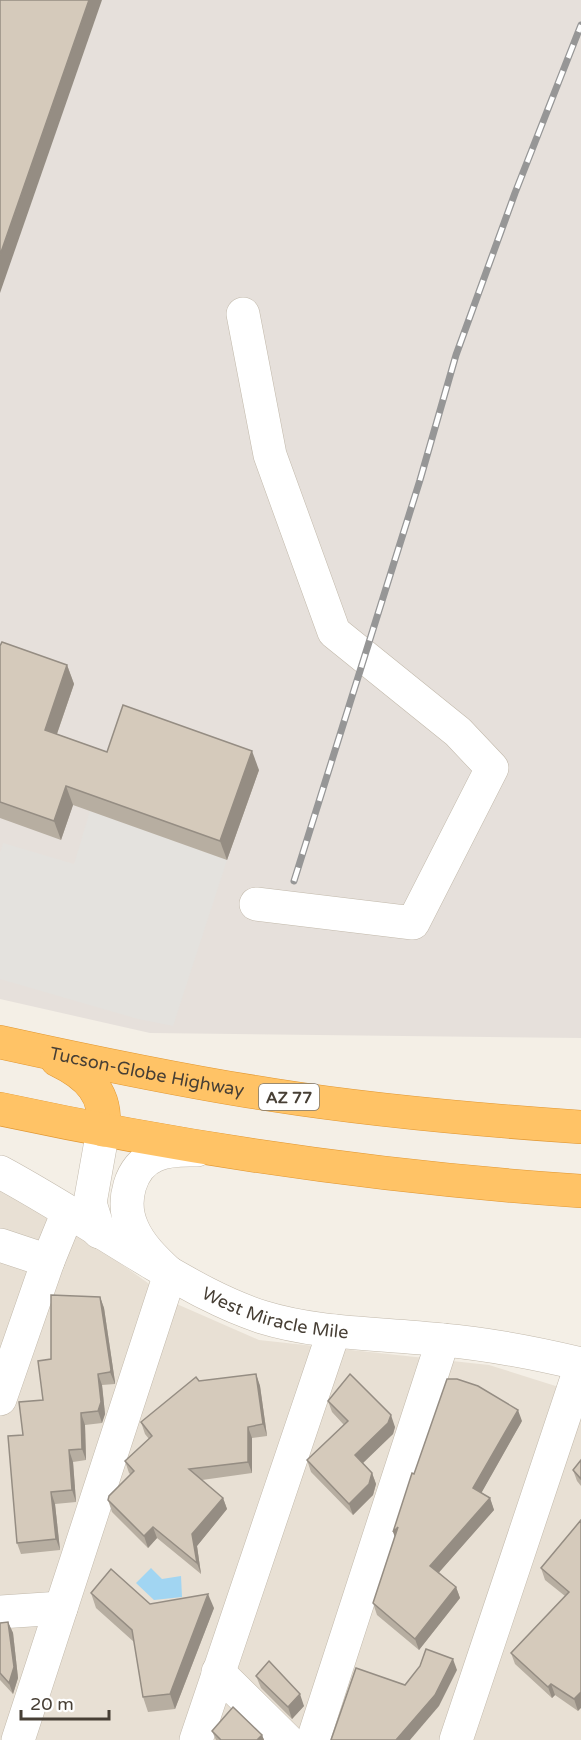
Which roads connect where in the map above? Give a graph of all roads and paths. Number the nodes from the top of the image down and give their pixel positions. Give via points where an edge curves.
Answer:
1 (243, 314) dead end
2 (256, 904) dead end
3 (13, 1045) edge
4 (0, 1109) edge
5 (581, 1126) edge
6 (103, 1130) junction
7 (238, 1152) junction
8 (0, 1173) edge
9 (581, 1191) edge
10 (68, 1212) junction
11 (99, 1232) junction
12 (0, 1245) edge
13 (48, 1261) junction
14 (170, 1274) junction
15 (334, 1331) junction
16 (443, 1340) junction
17 (581, 1365) edge
18 (0, 1400) edge
19 (61, 1608) junction
20 (0, 1612) edge
21 (218, 1672) junction
22 (18, 1740) edge
23 (196, 1740) edge
24 (287, 1740) edge
25 (313, 1740) edge
26 (456, 1740) edge

1 - 2 street via 270,455 334,632 458,732 492,768 413,923
3 - 5 highway, Tucson-Globe Highway / AZ 77 via 273,1095 427,1114
3 - 6 highway via 63,1063 86,1078 103,1105
4 - 6 highway
6 - 7 highway
6 - 11 street via 90,1203
7 - 9 highway via 402,1176
7 - 14 street via 166,1151 147,1160 134,1176 127,1196 130,1222 140,1242
8 - 10 street, West Miracle Mile
10 - 11 street, West Miracle Mile
10 - 13 street
11 - 14 street, West Miracle Mile
12 - 13 street
13 - 18 street
14 - 15 street, West Miracle Mile via 204,1294 252,1314
14 - 19 street
15 - 16 street, West Miracle Mile
15 - 21 street
16 - 17 street, West Miracle Mile via 518,1350
16 - 25 street
17 - 26 street
19 - 20 street
19 - 22 street
21 - 23 street
21 - 24 street

